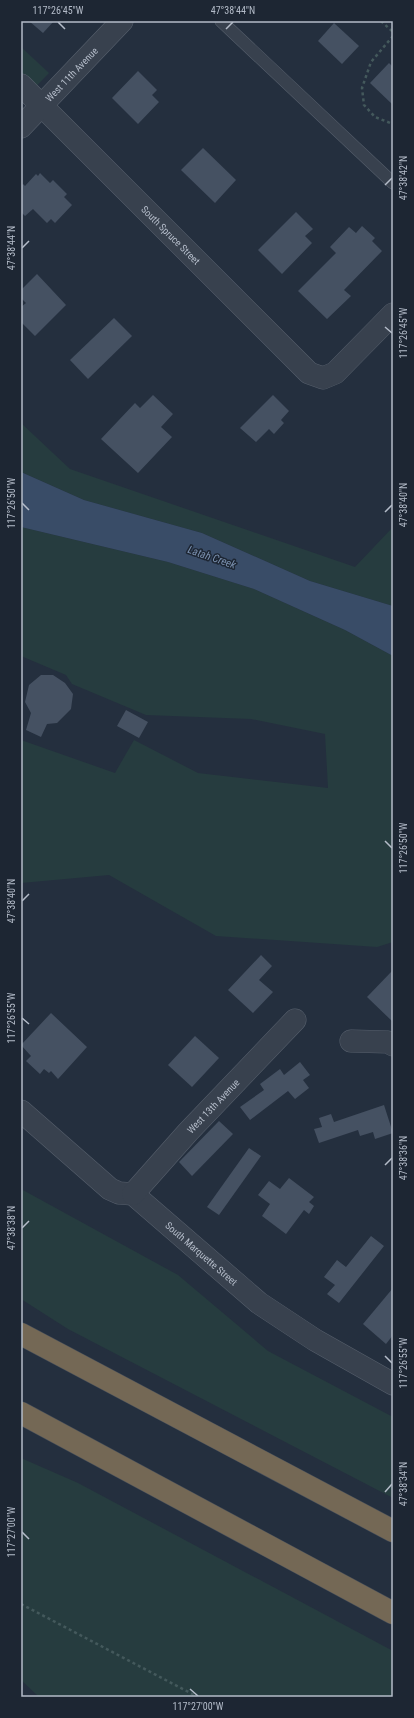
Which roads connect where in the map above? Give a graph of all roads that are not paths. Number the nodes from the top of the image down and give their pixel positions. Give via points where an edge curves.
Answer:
1 (122, 21) edge
2 (221, 21) edge
3 (21, 85) edge
4 (41, 105) junction
5 (21, 126) edge
6 (393, 183) edge
7 (393, 314) edge
8 (295, 1020) dead end
9 (352, 1041) dead end
10 (393, 1046) edge
11 (21, 1111) edge
12 (133, 1194) junction
13 (21, 1334) edge
14 (393, 1384) edge
15 (21, 1413) edge
16 (393, 1531) edge
17 (393, 1613) edge

1 - 4 street, West 11th Avenue
2 - 6 lane
3 - 4 street, South Spruce Street
4 - 5 street, West 11th Avenue
4 - 7 street, South Spruce Street via 298,364 314,376 323,378 340,369
8 - 12 street, West 13th Avenue
9 - 10 street via 388,1042
11 - 12 street via 110,1189
12 - 14 street, South Marquette Street via 260,1303 315,1340
13 - 16 highway
15 - 17 highway

